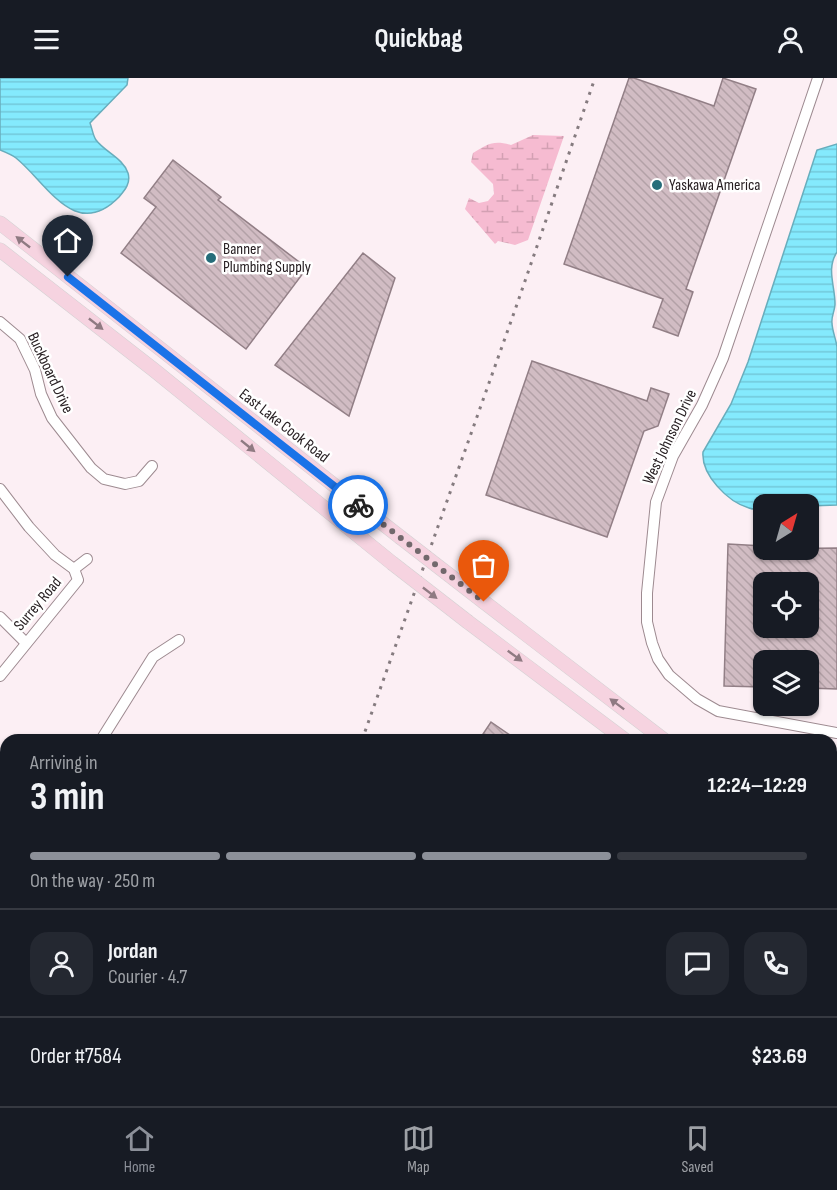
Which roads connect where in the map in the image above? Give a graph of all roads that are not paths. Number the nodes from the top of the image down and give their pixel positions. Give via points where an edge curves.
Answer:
1 (818, 78) edge
2 (0, 223) edge
3 (0, 250) edge
4 (1, 323) edge
5 (152, 466) dead end
6 (0, 489) edge
7 (87, 559) dead end
8 (76, 575) junction
9 (0, 617) edge
10 (178, 640) dead end
11 (26, 643) junction
12 (0, 676) edge
13 (837, 733) edge
14 (104, 734) edge
15 (617, 734) edge
16 (656, 734) edge

1 - 13 street, West Johnson Drive via 723,358 673,456 656,502 647,622 658,659 669,675 697,699 718,711
16 -> 2 main road, East Lake Cook Road, bridge
3 -> 15 main road, bridge via 392,563
4 - 5 street, Buckboard Drive via 20,339 52,418 91,468 104,479 125,484 139,481
6 - 8 street via 29,527
7 - 8 street, Surrey Road
8 - 11 street, Surrey Road
9 - 11 street
10 - 14 street via 153,657
11 - 12 street, Surrey Road

